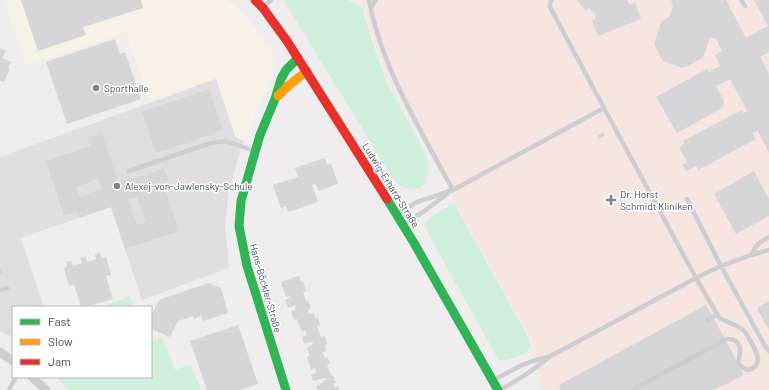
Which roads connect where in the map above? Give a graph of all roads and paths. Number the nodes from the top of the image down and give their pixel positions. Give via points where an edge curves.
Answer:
1 (255, 0) edge
2 (271, 0) edge
3 (369, 0) edge
4 (376, 0) edge
5 (551, 0) edge
6 (741, 0) edge
7 (745, 6) dead end
8 (371, 7) junction
9 (263, 8) junction
10 (298, 58) junction
11 (306, 71) junction
12 (275, 99) junction
13 (604, 108) junction
14 (255, 152) junction
15 (129, 171) dead end
16 (451, 190) junction
17 (687, 199) dead end
18 (396, 214) junction
19 (403, 224) junction
20 (769, 237) edge
21 (769, 250) edge
22 (751, 255) junction
23 (721, 266) junction
24 (696, 278) junction
25 (7, 288) dead end
26 (0, 290) edge
27 (717, 314) junction
28 (708, 320) dead end
29 (769, 351) edge
30 (0, 352) edge
31 (549, 357) junction
32 (12, 360) edge
33 (15, 378) edge
34 (33, 378) edge
35 (492, 380) junction
36 (9, 390) edge
37 (46, 390) edge
38 (286, 390) edge
39 (499, 390) edge
40 (632, 390) edge

1 - 9 main road, Ludwig-Erhard-Straße
2 - 9 lane
3 - 8 lane
4 - 8 lane
5 - 13 lane via 550,7
6 - 7 lane
8 - 16 lane via 383,50 399,90
9 - 10 main road, Ludwig-Erhard-Straße
10 - 11 main road, Ludwig-Erhard-Straße
10 - 12 main road, Hans-Böckler-Straße via 284,74
11 - 12 main road, Hans-Böckler-Straße via 284,88
11 - 18 main road, Ludwig-Erhard-Straße
12 - 14 main road, Hans-Böckler-Straße
13 - 16 lane
13 - 24 lane
14 - 15 lane via 226,141 211,143
14 - 38 main road, Hans-Böckler-Straße via 241,201 239,226 247,266
16 - 18 lane via 417,202
16 - 19 lane
17 - 23 lane
18 - 19 main road, Ludwig-Erhard-Straße
19 - 35 main road, Ludwig-Erhard-Straße
20 - 22 lane via 754,248
21 - 22 lane
22 - 23 lane
23 - 24 lane
23 - 29 lane
24 - 27 lane
24 - 31 lane
25 - 26 lane
27 - 28 lane
27 - 40 lane via 746,333 757,355 755,366 747,370 738,363 739,345 730,338
30 - 32 street
31 - 35 lane via 525,364
31 - 39 lane via 538,367
33 - 36 lane
34 - 37 street
35 - 39 main road, Ludwig-Erhard-Straße

